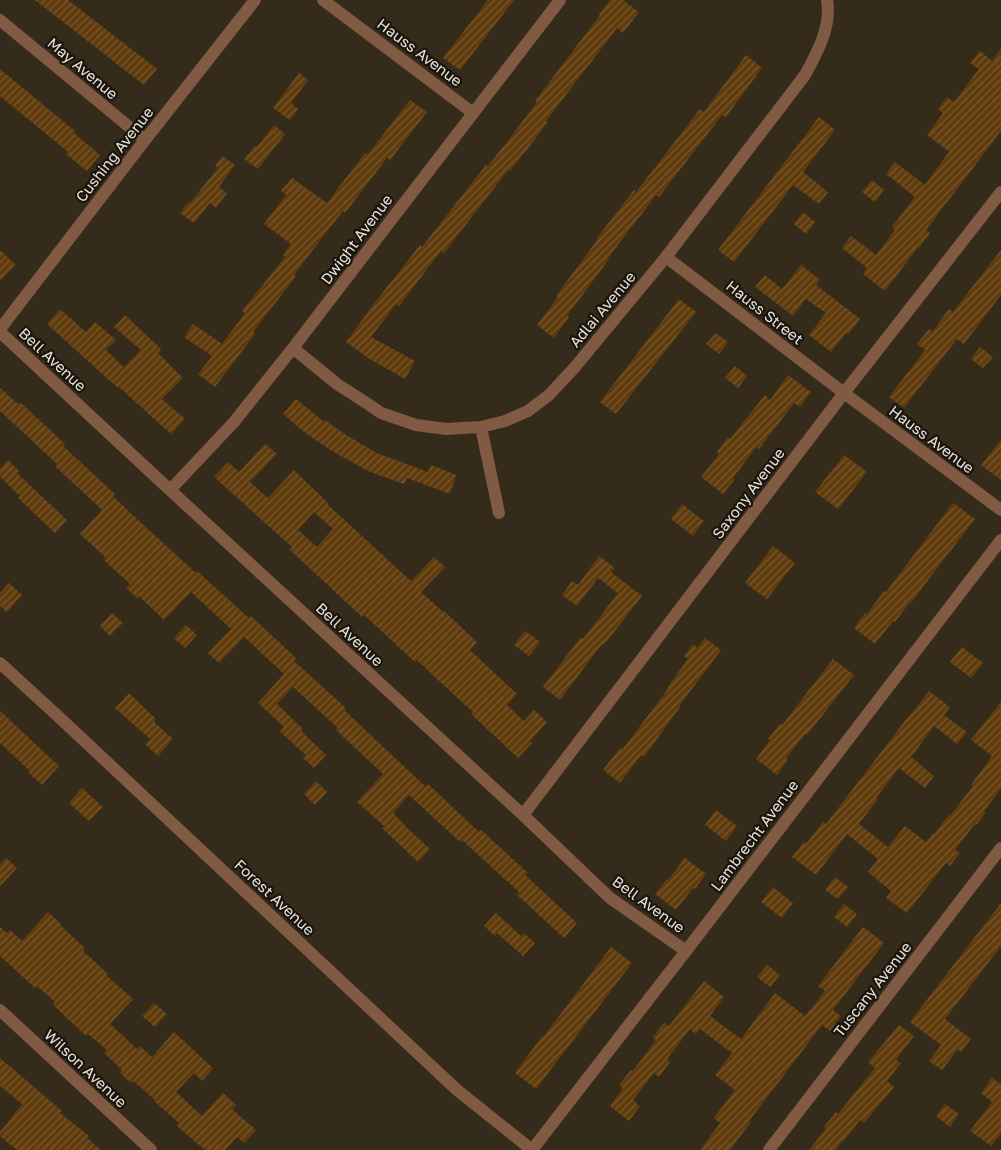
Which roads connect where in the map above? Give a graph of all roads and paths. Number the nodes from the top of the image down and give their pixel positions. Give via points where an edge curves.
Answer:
1 (255, 0) edge
2 (323, 0) edge
3 (560, 0) edge
4 (826, 0) edge
5 (0, 20) edge
6 (473, 113) junction
7 (144, 140) junction
8 (1001, 192) edge
9 (666, 256) junction
10 (0, 331) edge
11 (293, 348) junction
12 (844, 394) junction
13 (481, 427) junction
14 (170, 490) junction
15 (1001, 510) edge
16 (499, 513) dead end
17 (1001, 540) edge
18 (0, 663) edge
19 (523, 815) junction
20 (1001, 848) edge
21 (686, 951) junction
22 (0, 1010) edge
23 (151, 1150) edge
24 (532, 1150) edge
25 (769, 1150) edge

1 - 7 street, Cushing Avenue
2 - 6 street, Hauss Avenue
3 - 6 street, Dwight Avenue
4 - 9 street, Adlai Avenue via 822,41 805,75
5 - 7 street, May Avenue
6 - 11 street, Dwight Avenue
7 - 10 street, Cushing Avenue
8 - 12 street, Saxony Avenue
9 - 12 street, Hauss Street
9 - 13 street, Adlai Avenue via 549,395 528,411
10 - 14 street, Bell Avenue
11 - 13 street, Adlai Avenue via 337,384 381,413 428,427
11 - 14 street, Dwight Avenue via 234,422
12 - 15 street, Hauss Avenue
12 - 19 street, Saxony Avenue
13 - 16 street
14 - 19 street, Bell Avenue
17 - 21 street, Lambrecht Avenue
18 - 24 street, Forest Avenue via 457,1090
19 - 21 street, Bell Avenue via 610,898
20 - 25 street, Tuscany Avenue
21 - 24 street, Lambrecht Avenue
22 - 23 street, Wilson Avenue

